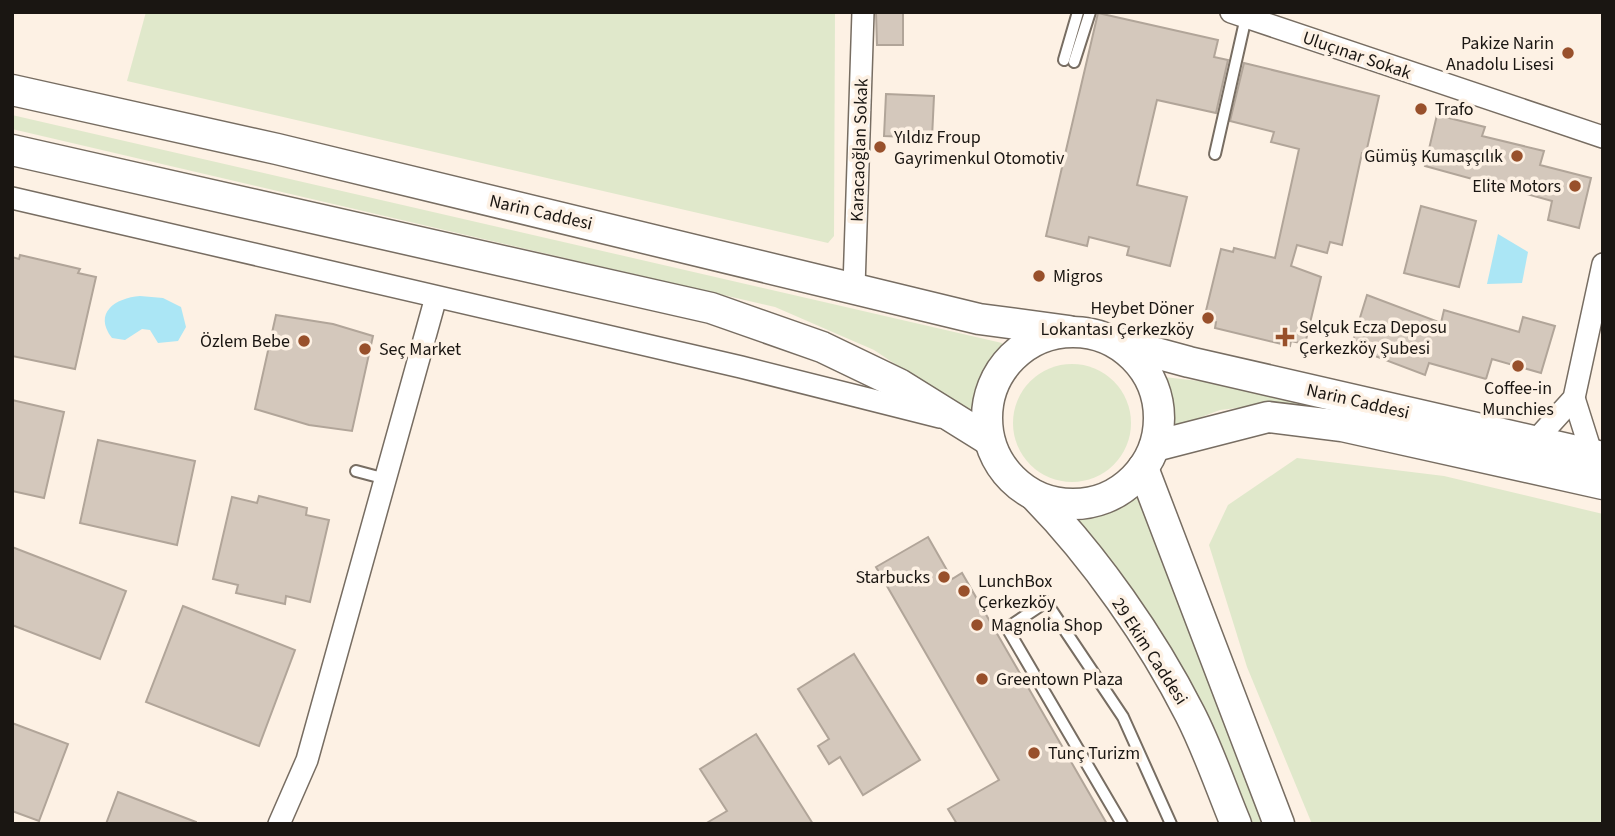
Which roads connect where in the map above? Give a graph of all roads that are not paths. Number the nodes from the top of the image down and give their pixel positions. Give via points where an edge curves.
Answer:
1 (863, 12) edge
2 (1078, 12) edge
3 (1090, 12) edge
4 (1238, 15) edge
5 (12, 90) edge
6 (1603, 137) edge
7 (12, 150) edge
8 (1215, 154) dead end
9 (12, 198) edge
10 (1603, 264) edge
11 (854, 287) junction
12 (436, 297) junction
13 (1069, 331) junction
14 (1113, 342) junction
15 (1574, 398) junction
16 (958, 421) junction
17 (989, 440) junction
18 (1535, 442) junction
19 (1597, 456) edge
20 (1149, 457) junction
21 (356, 471) dead end
22 (386, 479) junction
23 (1603, 484) edge
24 (1034, 495) junction
25 (279, 824) edge
26 (1122, 824) edge
27 (1171, 824) edge
28 (1236, 824) edge
29 (1279, 824) edge

1 - 11 street, Karacaoğlan Sokak
2 - 3 lane via 1069,61
4 - 6 street, Uluçınar Sokak
4 - 8 lane
5 - 11 main road, Narin Caddesi
7 - 16 main road via 710,309 822,347 899,384
9 - 12 street
10 - 15 street
11 - 13 main road, Narin Caddesi via 979,319
12 - 16 street
12 - 22 street
13 - 14 main road
13 - 17 main road via 1032,342 1003,367 991,389 986,414
14 - 18 main road, Narin Caddesi
14 - 20 main road via 1133,356 1148,375 1157,398 1159,422
15 - 18 street
15 - 19 street
16 - 17 main road
17 - 24 main road via 1014,481
18 - 19 main road, Narin Caddesi
20 - 23 main road, Narin Caddesi via 1268,417 1342,426
20 - 24 main road via 1126,486 1105,498 1057,503
20 - 29 main road
21 - 22 lane
22 - 25 street via 307,760
24 - 28 main road, 29 Ekim Caddesi via 1067,529 1144,637 1190,714
26 - 27 lane via 1007,628 1046,603 1123,717

